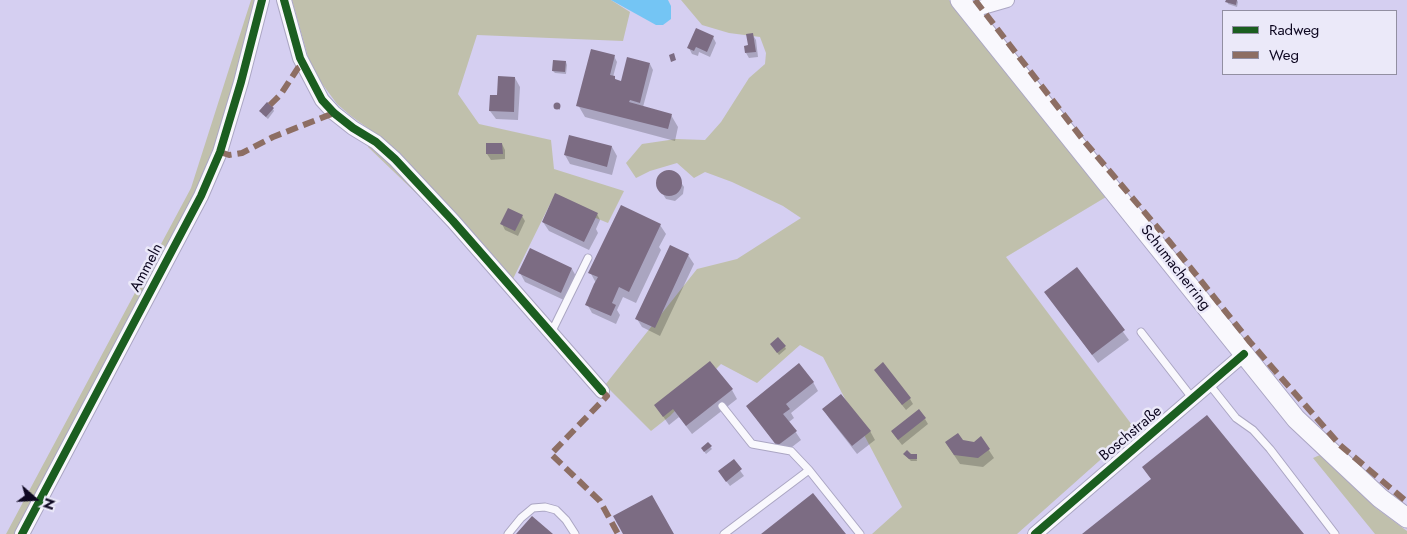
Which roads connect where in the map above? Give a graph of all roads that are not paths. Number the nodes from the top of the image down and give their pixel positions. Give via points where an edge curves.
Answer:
1 (262, 0) edge
2 (284, 0) edge
3 (1007, 0) edge
4 (965, 6) edge
5 (588, 258) dead end
6 (1141, 332) dead end
7 (552, 333) junction
8 (1244, 354) junction
9 (1209, 384) junction
10 (602, 391) dead end
11 (1193, 399) junction
12 (722, 406) dead end
13 (809, 470) junction
14 (1407, 518) edge
15 (22, 534) edge
16 (508, 534) edge
17 (575, 534) edge
18 (724, 534) edge
19 (860, 534) edge
20 (1035, 534) edge
21 (1335, 534) edge

1 - 15 street, Ammeln via 222,144 200,196
2 - 7 street via 300,58 322,100 334,113 395,159
3 - 4 street
4 - 8 main road, Schumacherring
5 - 7 lane
6 - 11 lane
7 - 10 street
8 - 9 street, Boschstraße
8 - 14 main road, Schumacherring via 1296,419 1380,498
9 - 11 street, Boschstraße
9 - 21 lane via 1236,418 1253,430 1270,449
11 - 20 street, Boschstraße
12 - 13 lane via 752,444 791,451
13 - 18 lane
13 - 19 lane
16 - 17 lane via 533,508 545,507 556,510

